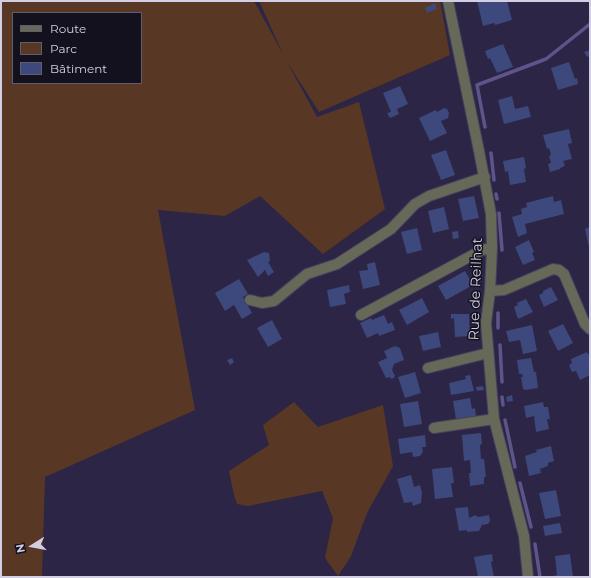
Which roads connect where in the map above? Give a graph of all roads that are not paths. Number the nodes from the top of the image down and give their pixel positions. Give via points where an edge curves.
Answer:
1 (448, 1) edge
2 (485, 177) junction
3 (492, 248) junction
4 (490, 291) junction
5 (250, 300) dead end
6 (361, 315) dead end
7 (590, 329) edge
8 (488, 354) junction
9 (428, 368) dead end
10 (494, 419) junction
11 (434, 428) dead end
12 (528, 577) edge

1 - 2 street, Rue de Reilhat
2 - 3 street, Rue de Reilhat via 491,214
2 - 5 street via 429,196 415,204 391,229 337,264 307,274 274,301 262,304
3 - 4 street, Rue de Reilhat
3 - 6 street via 482,250
4 - 7 street via 504,290 553,269 559,270 564,274 585,324
4 - 8 street, Rue de Reilhat via 486,323
8 - 9 street
8 - 10 street, Rue de Reilhat
10 - 11 street
10 - 12 street, Rue de Reilhat via 524,536

